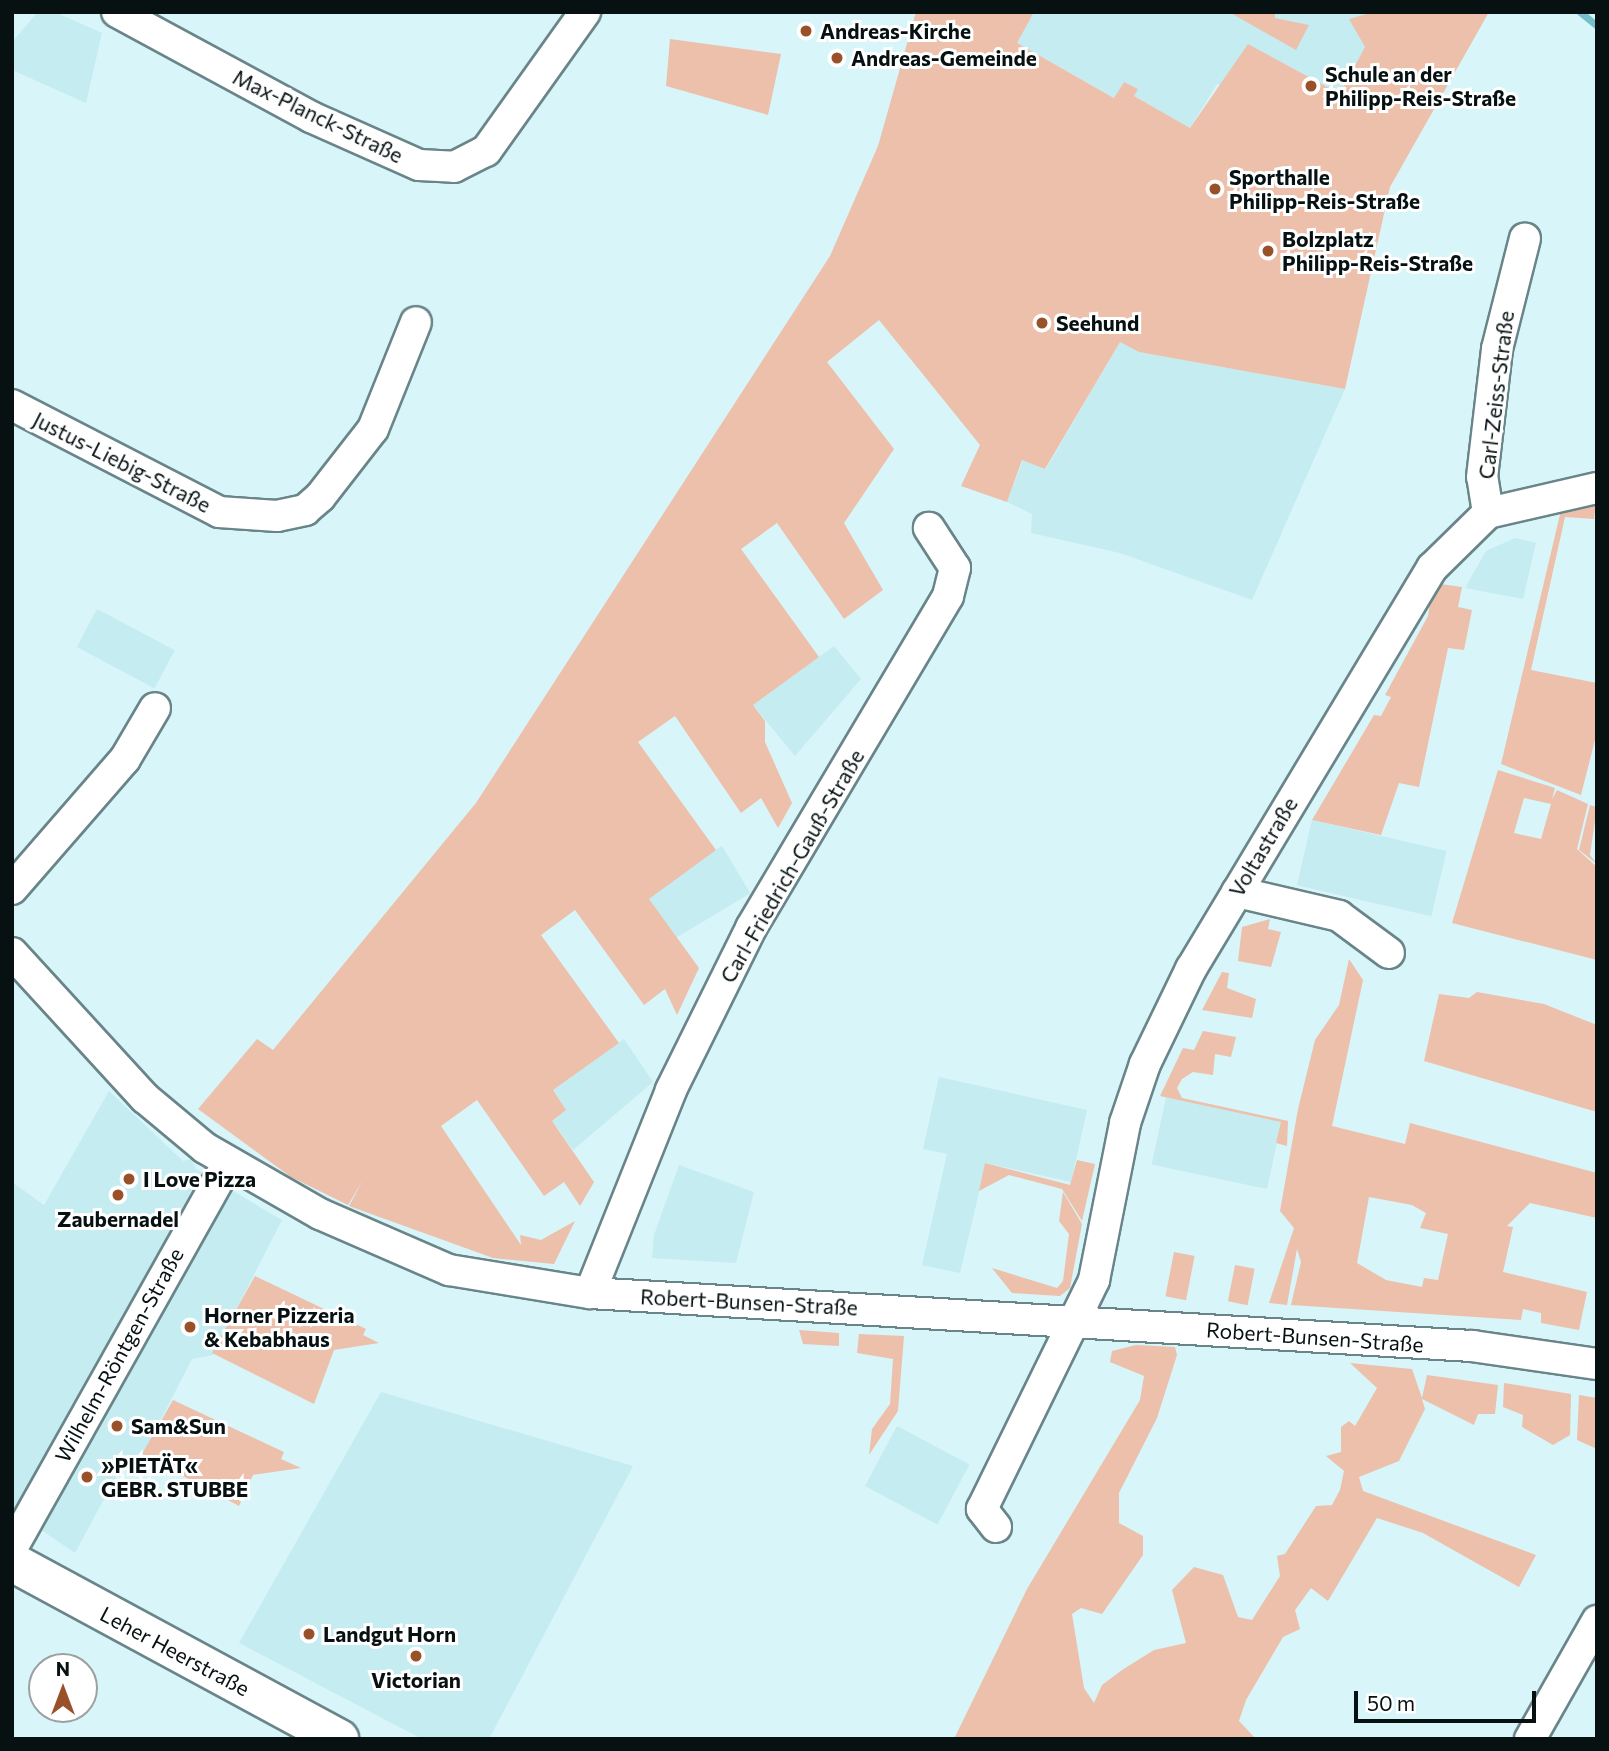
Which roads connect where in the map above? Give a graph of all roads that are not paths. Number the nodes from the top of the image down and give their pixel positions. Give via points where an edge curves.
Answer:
1 (117, 12) edge
2 (585, 12) edge
3 (1525, 238) dead end
4 (415, 322) dead end
5 (12, 405) edge
6 (1597, 488) edge
7 (1488, 513) junction
8 (929, 528) dead end
9 (156, 708) dead end
10 (12, 889) edge
11 (1237, 892) junction
12 (12, 953) edge
13 (1389, 953) dead end
14 (228, 1163) junction
15 (590, 1293) junction
16 (1076, 1323) junction
17 (1597, 1364) edge
18 (996, 1527) dead end
19 (12, 1548) edge
20 (12, 1562) edge
21 (1597, 1621) edge
22 (339, 1739) edge
23 (1530, 1739) edge

1 - 2 street, Max-Planck-Straße via 311,117 419,165 454,167 486,151
3 - 7 street, Carl-Zeiss-Straße via 1497,349 1482,477
4 - 5 street, Justus-Liebig-Straße via 373,429 320,497 305,510 277,516 219,512
6 - 7 street
7 - 11 street, Voltastraße via 1418,589
8 - 15 street, Carl-Friedrich-Gauß-Straße via 955,568 948,596 751,928 671,1090
9 - 10 street via 125,759
11 - 13 street via 1339,916
11 - 16 street, Voltastraße via 1145,1064 1114,1165 1094,1280
12 - 14 street, Robert-Bunsen-Straße via 145,1098
14 - 15 street, Robert-Bunsen-Straße via 423,1262 522,1285
14 - 19 street, Wilhelm-Röntgen-Straße
15 - 16 street, Robert-Bunsen-Straße
16 - 17 street, Robert-Bunsen-Straße via 1488,1348
16 - 18 street, Voltastraße via 982,1509
20 - 22 main road, Leher Heerstraße
21 - 23 street

